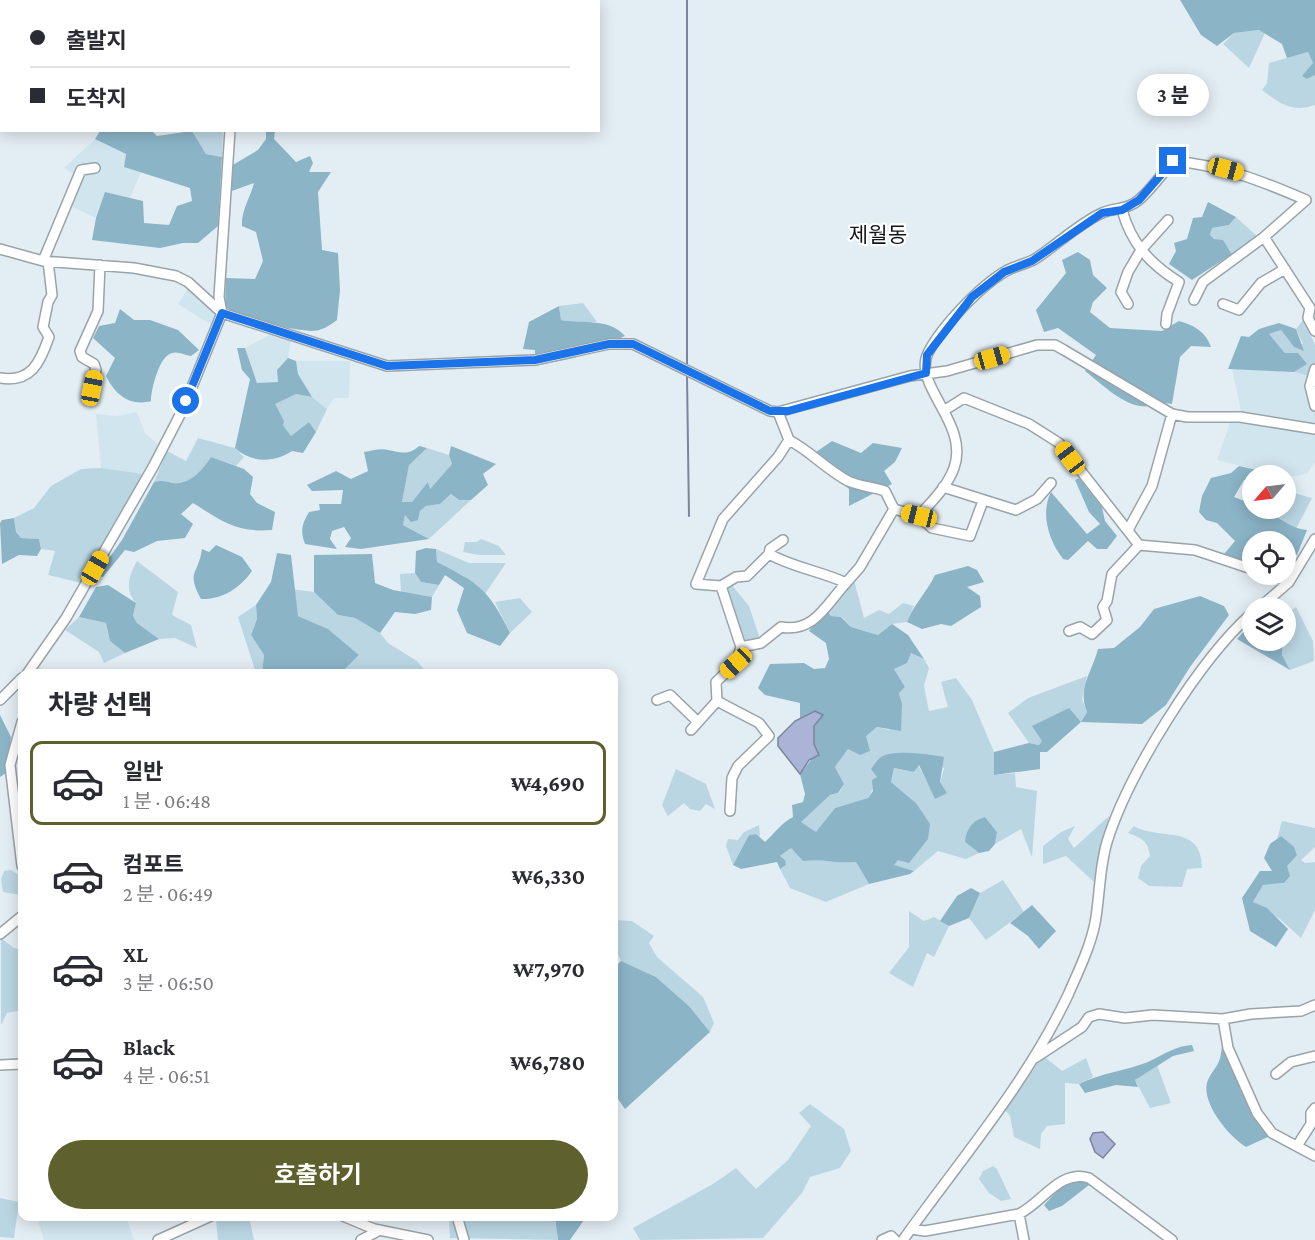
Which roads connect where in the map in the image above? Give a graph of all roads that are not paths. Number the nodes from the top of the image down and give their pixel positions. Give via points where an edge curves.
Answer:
1 (230, 132) edge
2 (95, 168) dead end
3 (1311, 199) edge
4 (1122, 210) junction
5 (1168, 220) dead end
6 (1264, 237) junction
7 (0, 249) edge
8 (1141, 250) junction
9 (45, 261) junction
10 (100, 265) junction
11 (1286, 269) junction
12 (1194, 300) dead end
13 (1128, 304) dead end
14 (1223, 304) dead end
15 (222, 313) junction
16 (1166, 324) dead end
17 (1315, 331) edge
18 (1315, 369) edge
19 (926, 373) junction
20 (0, 378) edge
21 (92, 388) dead end
22 (1315, 406) edge
23 (945, 410) junction
24 (778, 412) junction
25 (1172, 414) junction
26 (1315, 429) edge
27 (789, 440) junction
28 (1051, 483) dead end
29 (944, 487) junction
30 (983, 501) junction
31 (894, 509) junction
32 (919, 516) junction
33 (1128, 530) junction
34 (1315, 539) edge
35 (783, 540) dead end
36 (1139, 544) junction
37 (769, 554) junction
38 (1242, 566) edge
39 (1296, 570) edge
40 (846, 583) junction
41 (1286, 585) edge
42 (721, 586) junction
43 (1272, 597) edge
44 (1242, 624) edge
45 (1069, 631) dead end
46 (741, 647) junction
47 (44, 651) junction
48 (31, 669) edge
49 (39, 669) edge
50 (18, 682) edge
51 (657, 699) dead end
52 (0, 700) edge
53 (717, 701) junction
54 (698, 722) junction
55 (691, 730) dead end
56 (18, 736) edge
57 (730, 810) dead end
58 (18, 832) edge
59 (18, 919) edge
60 (0, 934) edge
61 (1313, 1007) edge
62 (1223, 1019) junction
63 (1315, 1019) edge
64 (1315, 1056) edge
65 (1033, 1059) junction
66 (18, 1064) edge
67 (0, 1065) edge
68 (1276, 1074) dead end
69 (1315, 1108) edge
70 (1297, 1146) junction
71 (1315, 1156) edge
72 (1019, 1214) junction
73 (200, 1221) edge
74 (356, 1221) edge
75 (458, 1221) edge
76 (911, 1229) junction
77 (380, 1230) junction
78 (423, 1239) edge
79 (158, 1240) edge
80 (361, 1240) edge
81 (464, 1240) edge
82 (882, 1240) edge
83 (895, 1240) edge
84 (903, 1240) edge
85 (1024, 1240) edge
86 (1172, 1240) edge

1 - 15 street via 219,297
2 - 9 street via 81,170
3 - 4 street via 1246,175 1206,164 1173,161 1139,200
3 - 6 street
4 - 8 street via 1127,230
4 - 19 street via 1102,213 1032,261 1004,272 972,297 927,355
5 - 8 street
6 - 11 street
6 - 12 street via 1203,282
7 - 9 street
8 - 13 street via 1121,292
8 - 16 street via 1159,270 1179,282
9 - 10 street
9 - 20 street via 52,295 43,327 48,337 41,361 28,376 15,380
10 - 15 street via 176,276
10 - 21 street via 98,311 80,351 96,370
11 - 14 street via 1261,283 1239,310
11 - 17 street via 1310,308 1308,318
15 - 24 street via 387,366 535,360 609,344 633,344
15 - 47 street via 183,409 153,467
18 - 22 street via 1310,386
19 - 23 street via 938,403
19 - 24 street
19 - 25 street via 1046,343
23 - 29 street via 956,440 954,467
23 - 33 street via 964,398 1045,432 1059,443
24 - 27 street
25 - 26 street via 1240,417
25 - 33 street via 1152,486
27 - 31 street via 851,483 885,491
27 - 42 street via 723,519 696,584
28 - 30 street via 1036,499 1016,510
29 - 30 street
29 - 32 street
30 - 32 street via 970,536 932,528
31 - 32 street
31 - 40 street via 860,567
33 - 36 street
34 - 39 street
35 - 37 street
36 - 38 street via 1195,550
36 - 45 street via 1112,574 1103,607 1107,620 1092,634 1080,627
37 - 40 street via 789,566 828,574
37 - 42 street via 747,576 736,577
40 - 46 street via 812,622 802,628 781,627 761,643
41 - 43 street
42 - 46 street
44 - 65 street via 1219,648 1171,716 1133,779 1107,841 1095,923 1085,954 1045,1042
46 - 53 street via 736,663 716,682
47 - 48 street
47 - 49 street
50 - 52 street
51 - 54 street via 670,695
53 - 54 street
53 - 57 street via 759,723 769,736 738,766 732,778
54 - 55 street
56 - 58 street via 10,765
59 - 60 street
61 - 62 street
61 - 63 street
62 - 65 street via 1099,1014 1089,1017 1082,1027
62 - 70 street via 1228,1048 1257,1113 1272,1133
64 - 68 street via 1291,1062
65 - 76 street
66 - 67 street
69 - 70 street via 1311,1124
70 - 71 street
72 - 76 street via 925,1231
72 - 85 street
72 - 86 street via 1033,1208 1064,1179 1080,1175
73 - 79 street
74 - 77 street
75 - 81 street
76 - 84 street
77 - 78 street
77 - 80 street
82 - 83 street via 891,1236

